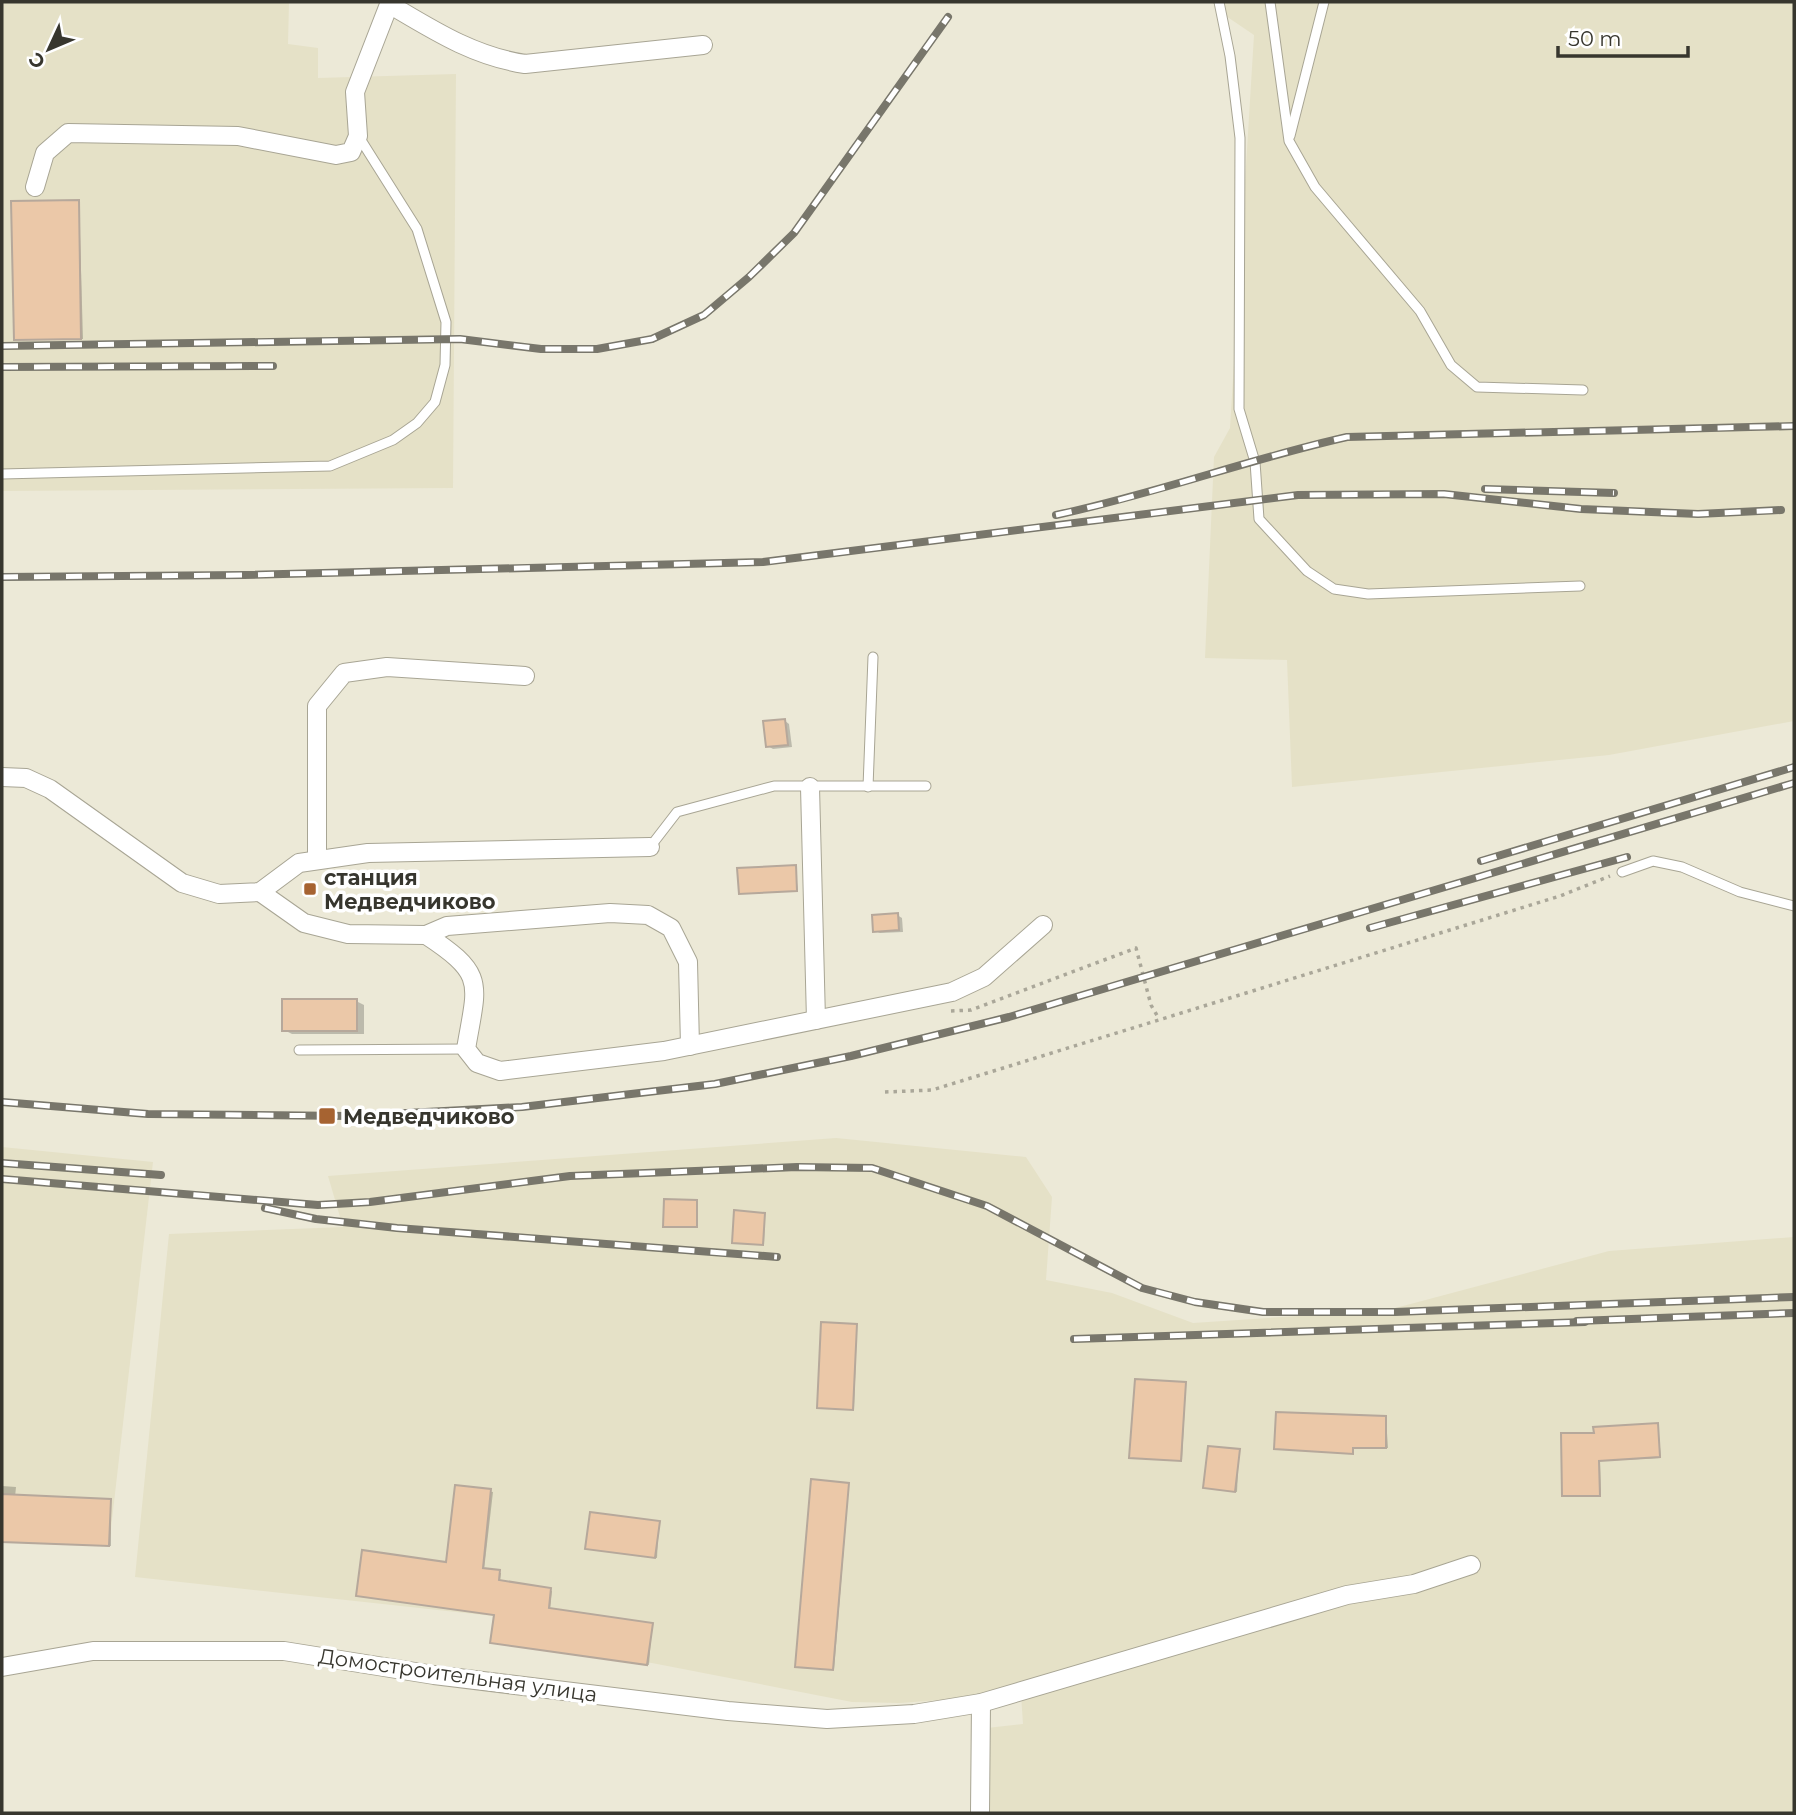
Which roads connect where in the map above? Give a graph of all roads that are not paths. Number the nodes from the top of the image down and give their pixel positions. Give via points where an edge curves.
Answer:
1 (1219, 2) edge
2 (1270, 2) edge
3 (1324, 2) edge
4 (390, 3) edge
5 (703, 45) dead end
6 (358, 136) junction
7 (1289, 141) junction
8 (35, 187) dead end
9 (1583, 390) dead end
10 (2, 474) edge
11 (1580, 586) dead end
12 (873, 657) dead end
13 (525, 676) dead end
14 (2, 777) edge
15 (926, 786) dead end
16 (810, 787) junction
17 (868, 787) junction
18 (650, 847) joint
19 (317, 860) junction
20 (1622, 872) road end
21 (260, 892) junction
22 (1794, 906) edge
23 (1043, 925) dead end
24 (426, 936) junction
25 (816, 1020) junction
26 (690, 1046) junction
27 (466, 1049) junction
28 (299, 1050) dead end
29 (1471, 1565) dead end
30 (2, 1667) edge
31 (981, 1703) junction
32 (980, 1813) edge

1 - 11 lane via 1240,138 1239,409 1255,461 1259,519 1307,571 1334,589 1368,594
2 - 7 lane
3 - 7 lane
4 - 5 street via 456,44 498,60 525,64
4 - 6 street via 355,92
6 - 8 street via 351,152 336,155 238,136 68,133 45,153
6 - 10 lane via 417,229 446,322 445,365 435,402 416,423 393,440 330,466
7 - 9 lane via 1315,187 1420,311 1451,365 1477,387
12 - 17 lane
13 - 19 street via 387,667 344,673 317,706
14 - 21 street via 26,778 50,789 182,883 219,894
15 - 17 lane
16 - 17 lane
16 - 18 lane via 774,786 677,812
16 - 25 street
18 - 19 street via 368,853
19 - 21 street via 299,863
20 - 22 lane via 1653,861
21 - 24 street via 304,923 348,934
23 - 25 street via 984,977 952,992
24 - 26 street via 447,926 610,913 648,915 671,928 688,962
24 - 27 street via 457,956 470,974 476,995
25 - 26 street
26 - 27 street via 499,1070 477,1063
27 - 28 lane
29 - 31 street, Домостроительная улица via 1414,1584 1346,1595
30 - 31 street, Домостроительная улица via 93,1651 284,1651 728,1712 827,1719 914,1714
31 - 32 street

